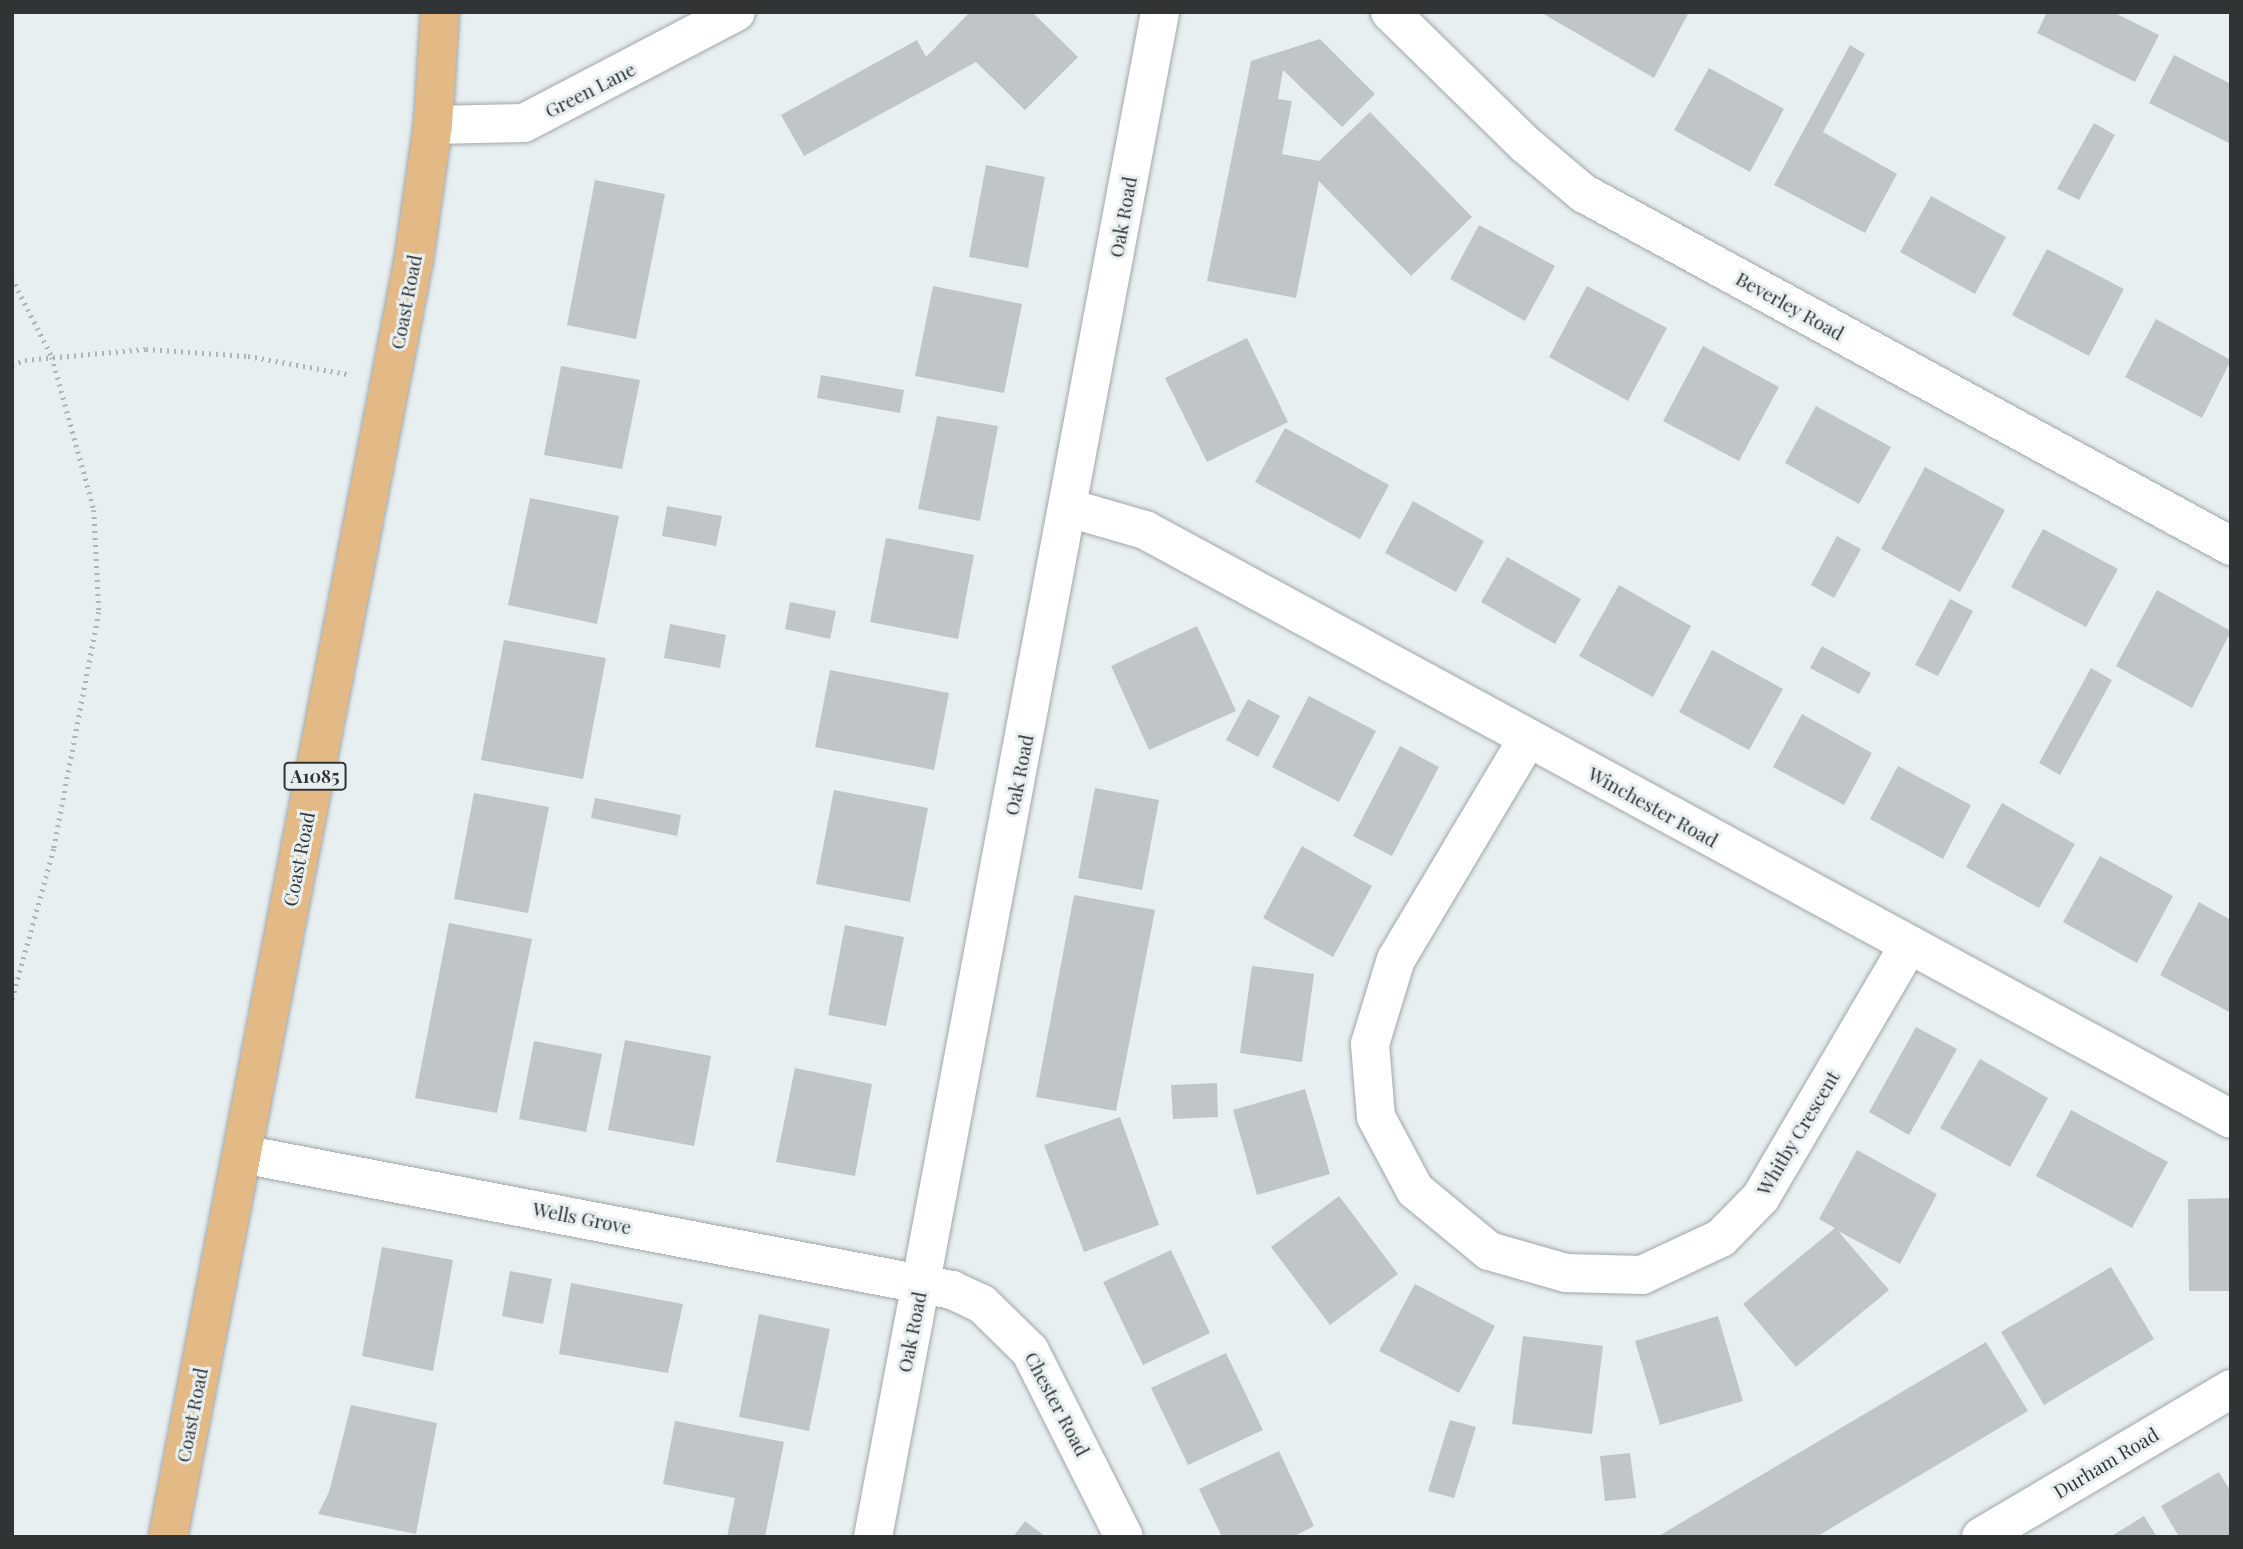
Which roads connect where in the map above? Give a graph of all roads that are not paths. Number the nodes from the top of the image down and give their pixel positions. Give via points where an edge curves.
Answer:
1 (440, 12) edge
2 (736, 12) edge
3 (1160, 12) edge
4 (1390, 12) edge
5 (433, 125) junction
6 (1069, 508) junction
7 (2231, 546) edge
8 (1528, 738) junction
9 (1908, 946) junction
10 (2231, 1119) edge
11 (242, 1154) junction
12 (922, 1283) junction
13 (2231, 1389) edge
14 (169, 1537) edge
15 (873, 1537) edge
16 (1124, 1537) edge
17 (1981, 1537) edge

1 - 5 main road, Coast Road / A1085
2 - 5 street, Green Lane via 524,123
3 - 6 street, Oak Road
4 - 7 street, Beverley Road via 1583,194
5 - 11 main road, Coast Road / A1085 via 414,258
6 - 8 street, Winchester Road via 1145,530
6 - 12 street, Oak Road
8 - 9 street, Winchester Road
8 - 9 street, Whitby Crescent via 1396,959 1370,1044 1376,1117 1415,1190 1489,1251 1566,1273 1642,1275 1721,1238 1761,1197
9 - 10 street, Winchester Road
11 - 12 street, Wells Grove
11 - 14 main road, Coast Road / A1085
12 - 15 street, Oak Road
12 - 16 street, Chester Road via 982,1304 1030,1351
13 - 17 street, Durham Road

